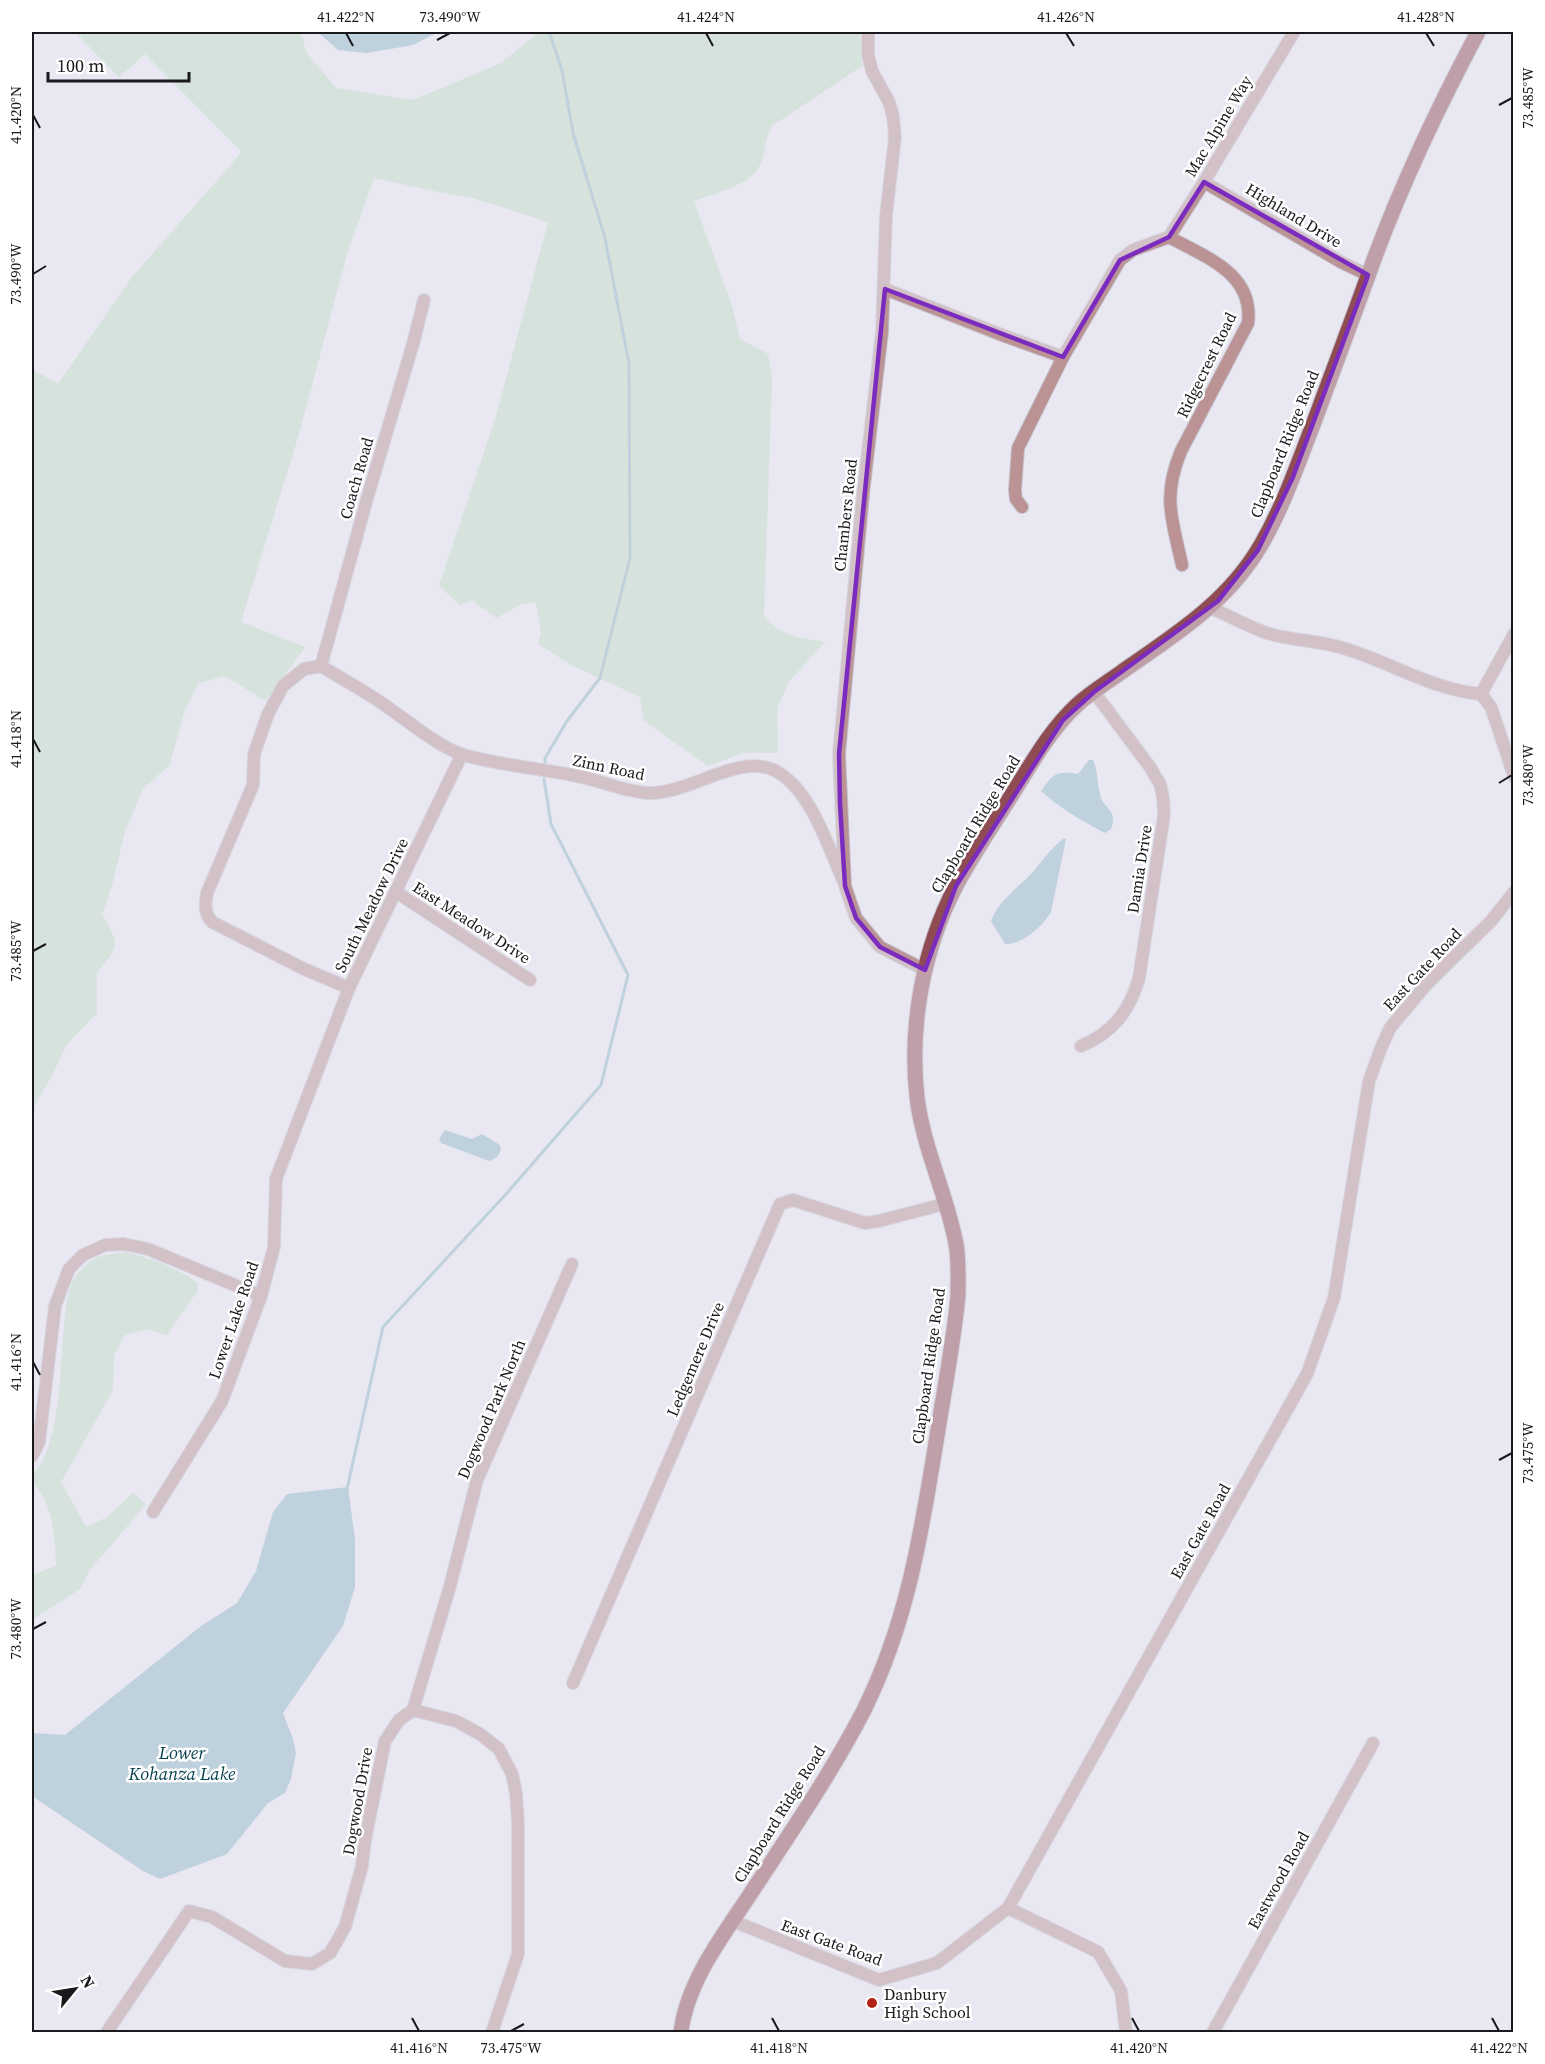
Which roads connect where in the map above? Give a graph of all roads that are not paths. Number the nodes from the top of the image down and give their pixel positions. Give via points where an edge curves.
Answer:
1 (867, 32) edge
2 (1294, 32) edge
3 (1478, 32) edge
4 (1204, 182) junction
5 (1169, 237) junction
6 (1368, 275) junction
7 (885, 288) junction
8 (424, 300) dead end
9 (1063, 357) junction
10 (1022, 507) dead end
11 (1182, 566) dead end
12 (1211, 608) junction
13 (1514, 634) edge
14 (321, 666) junction
15 (1094, 692) junction
16 (1481, 694) junction
17 (462, 754) junction
18 (1514, 776) edge
19 (845, 886) junction
20 (396, 892) junction
21 (1514, 892) edge
22 (925, 970) junction
23 (530, 980) dead end
24 (349, 988) junction
25 (1081, 1046) dead end
26 (944, 1204) junction
27 (572, 1264) dead end
28 (261, 1296) junction
29 (32, 1456) edge
30 (153, 1512) dead end
31 (573, 1683) dead end
32 (413, 1710) junction
33 (1373, 1743) dead end
34 (1008, 1908) junction
35 (733, 1922) junction
36 (107, 2032) edge
37 (492, 2032) edge
38 (681, 2032) edge
39 (1126, 2032) edge
40 (1213, 2032) edge

1 - 7 street, Chambers Road via 872,71 889,102 895,137 886,216
2 - 4 street, Mac Alpine Way
3 - 6 main road, Clapboard Ridge Road via 1421,143
4 - 5 street, Mac Alpine Way
4 - 6 street, Highland Drive
5 - 9 street via 1133,250 1120,260
5 - 11 street, Ridgecrest Road via 1231,274 1244,289 1250,307 1248,323 1173,471 1170,508
6 - 12 main road, Clapboard Ridge Road via 1275,520 1240,577
7 - 9 street
7 - 19 street, Chambers Road via 839,754
8 - 14 street, Coach Road
9 - 10 street via 1018,448 1015,490
12 - 15 main road, Clapboard Ridge Road
12 - 16 street via 1267,633 1347,649 1428,682
13 - 16 street
14 - 17 street, Zinn Road
14 - 24 street, South Meadow Drive via 304,669 283,686 268,714 254,754 253,785 207,893 205,907 213,922
15 - 22 main road, Clapboard Ridge Road via 1070,712 1045,743 976,852 943,914
15 - 25 street, Damia Drive via 1160,784 1164,815 1133,1000 1097,1039
16 - 18 street via 1491,707
17 - 19 street, Zinn Road via 663,793 747,765 760,765 798,790 810,806
17 - 20 street, South Meadow Drive
19 - 22 street, Chambers Road via 856,918 880,947
20 - 23 street, East Meadow Drive
20 - 24 street, South Meadow Drive
21 - 34 street, East Gate Road via 1390,1028 1369,1081 1334,1298 1307,1374
22 - 26 main road, Clapboard Ridge Road via 917,1030 917,1098
24 - 28 street, Lower Lake Road via 276,1179 274,1247
26 - 31 street, Ledgemere Drive via 865,1223 793,1200 780,1204
26 - 35 main road, Clapboard Ridge Road via 956,1241 956,1316 923,1523 905,1604 863,1711
27 - 32 street, Dogwood Park North via 477,1480
28 - 29 street via 148,1249 105,1245 84,1255 69,1269 55,1306 39,1442
28 - 30 street, Lower Lake Road via 222,1401
32 - 36 street, Dogwood Drive via 399,1720 385,1741 362,1866 345,1928 330,1953 312,1964 285,1961 212,1917 189,1911
32 - 37 street via 456,1721 480,1734 499,1749 512,1774 518,1823 518,1954
33 - 40 street, Eastwood Road
34 - 35 street, East Gate Road via 938,1963 879,1980
34 - 39 street via 1098,1952 1121,1991
35 - 38 main road, Clapboard Ridge Road via 703,1969

